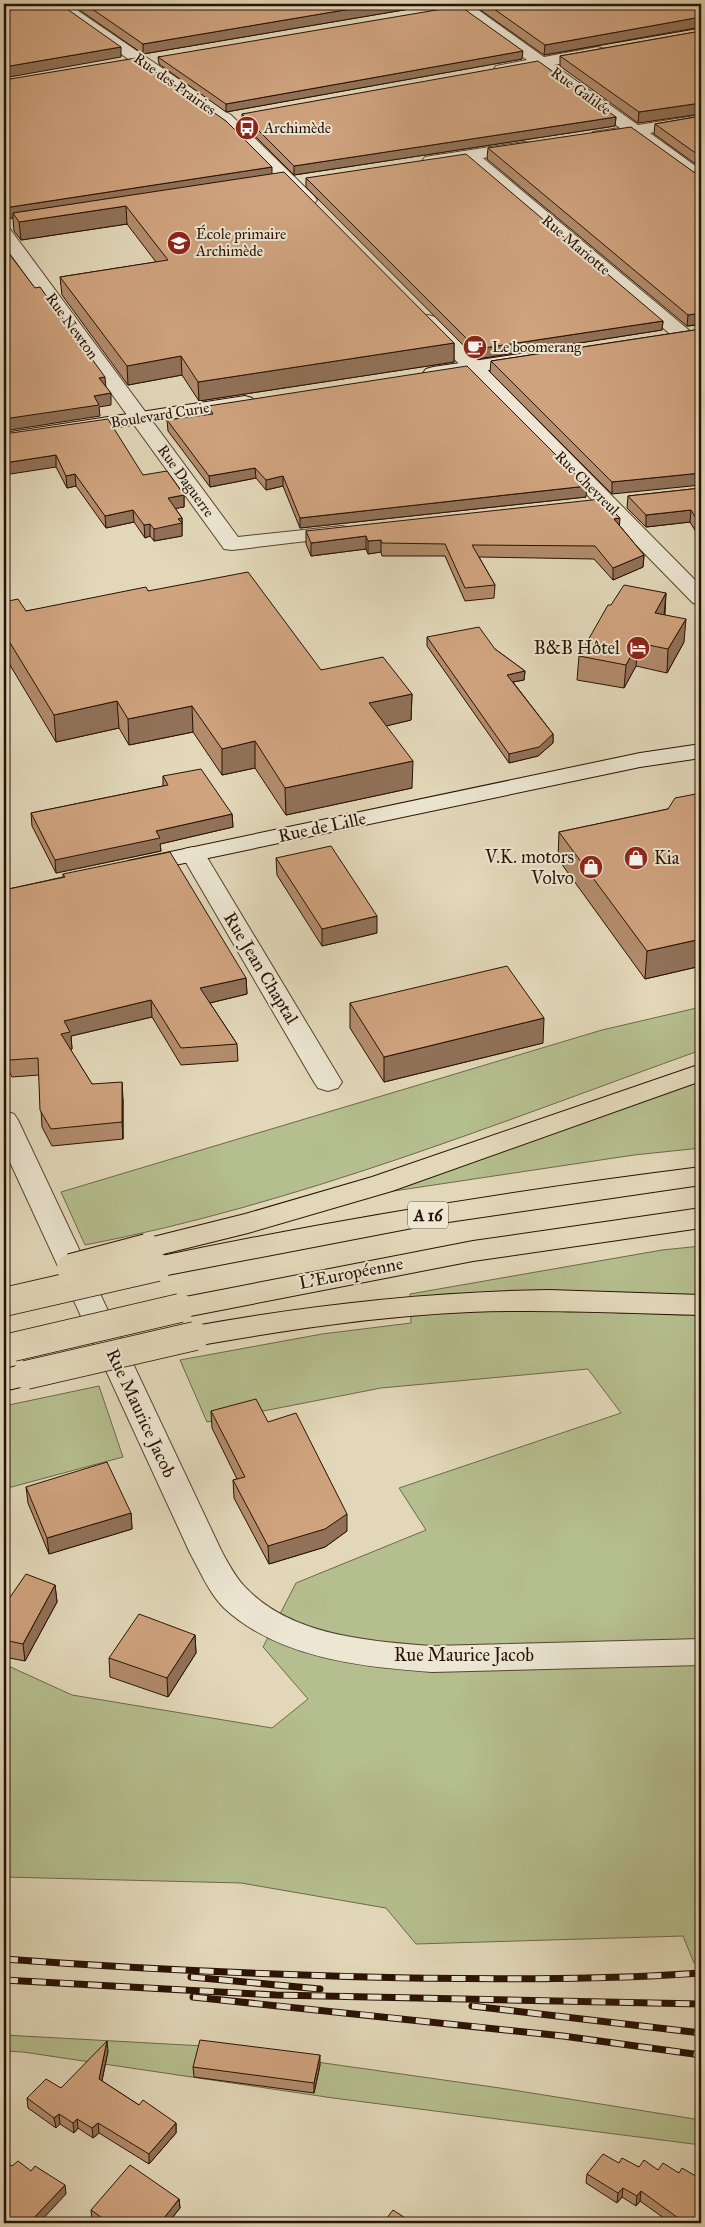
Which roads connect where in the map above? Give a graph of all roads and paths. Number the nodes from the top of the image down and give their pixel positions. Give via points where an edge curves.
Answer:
1 (58, 4) edge
2 (462, 5) edge
3 (443, 9) edge
4 (616, 49) edge
5 (161, 57) edge
6 (142, 60) junction
7 (541, 62) junction
8 (122, 64) edge
9 (483, 72) edge
10 (701, 120) edge
11 (636, 130) junction
12 (587, 138) edge
13 (538, 145) edge
14 (469, 155) junction
15 (419, 163) edge
16 (701, 178) edge
17 (311, 179) edge
18 (291, 182) junction
19 (272, 185) edge
20 (322, 214) edge
21 (22, 223) edge
22 (4, 226) edge
23 (4, 233) edge
24 (415, 309) edge
25 (692, 334) edge
26 (661, 338) edge
27 (541, 357) edge
28 (474, 367) junction
29 (418, 376) edge
30 (263, 399) edge
31 (140, 418) junction
32 (4, 439) edge
33 (630, 501) edge
34 (607, 504) junction
35 (585, 506) edge
36 (360, 530) edge
37 (701, 598) edge
38 (701, 742) edge
39 (701, 750) edge
40 (640, 760) junction
41 (194, 854) junction
42 (118, 870) edge
43 (701, 1072) edge
44 (328, 1082) dead end
45 (4, 1120) edge
46 (701, 1176) edge
47 (701, 1218) edge
48 (152, 1257) junction
49 (4, 1286) edge
50 (4, 1302) edge
51 (701, 1305) edge
52 (8, 1349) edge
53 (15, 1377) edge
54 (701, 1652) edge

1 - 6 street, Rue des Prairies
2 - 3 street
2 - 7 street, Rue Galilée
4 - 7 street
5 - 6 street
6 - 8 street
6 - 18 street, Rue des Prairies via 233,117
7 - 9 street
7 - 11 street, Rue Galilée
10 - 11 street
11 - 12 street
11 - 16 street, Rue Galilée
13 - 14 street
14 - 15 street
14 - 25 street, Rue Mariotte
17 - 18 street
18 - 19 street
18 - 20 street, Rue des Prairies
21 - 22 street
23 - 31 street, Rue Newton
24 - 28 street
25 - 26 street
27 - 28 street
28 - 29 street
28 - 34 street, Rue Chevreul
30 - 31 street, Boulevard Curie
31 - 32 street, Boulevard Curie
31 - 36 street, Rue Daguerre via 232,544
33 - 34 street
34 - 35 street
34 - 37 street, Rue Chevreul
38 - 40 street, Rue de Lille
39 - 40 street, Rue de Lille
40 - 41 street, Rue de Lille
41 - 42 street, Rue de Lille
41 - 44 street, Rue Jean Chaptal
43 - 48 highway via 382,1184 248,1223
45 - 54 street, Rue Maurice Jacob via 206,1553 234,1597 254,1614 316,1641 396,1657 432,1659
46 - 48 highway, A 16 via 566,1193
47 - 52 highway, L'Européenne / A 16, bridge via 463,1252 180,1308
48 - 49 highway, bridge
48 - 50 highway, A 16, bridge
51 - 53 highway, bridge via 574,1300 438,1304 343,1313 195,1336

